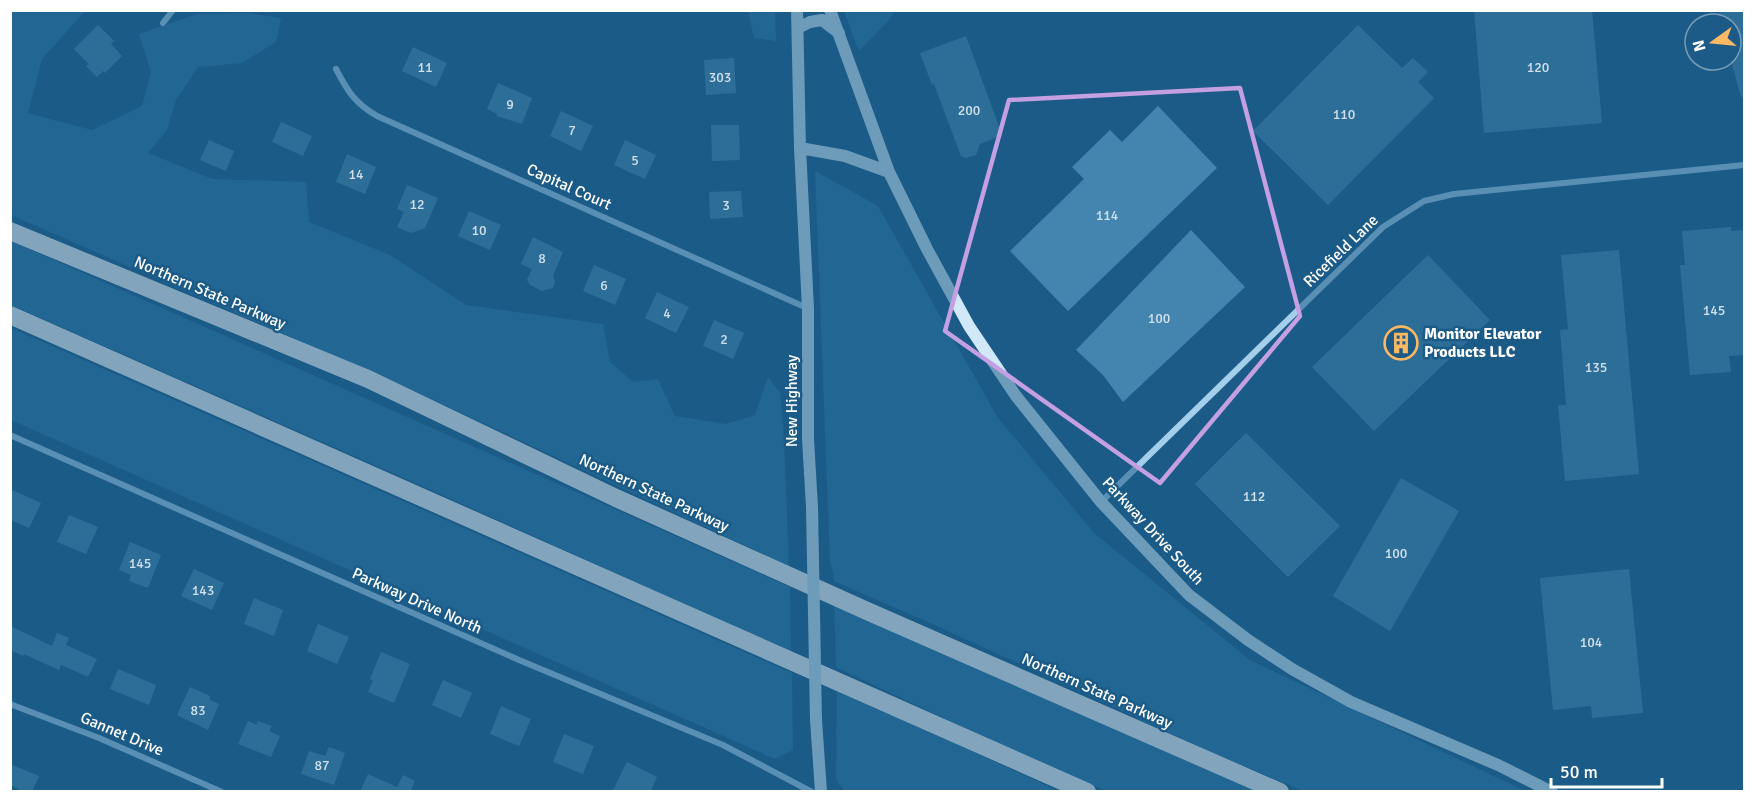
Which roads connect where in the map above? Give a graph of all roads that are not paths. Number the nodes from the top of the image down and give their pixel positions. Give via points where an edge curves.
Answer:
1 (173, 10) edge
2 (797, 10) edge
3 (830, 10) edge
4 (163, 23) dead end
5 (798, 28) junction
6 (840, 34) junction
7 (336, 69) dead end
8 (800, 148) junction
9 (1744, 165) edge
10 (889, 172) junction
11 (10, 231) edge
12 (808, 309) junction
13 (10, 315) edge
14 (10, 435) edge
15 (1101, 502) junction
16 (10, 704) edge
17 (222, 792) edge
18 (812, 792) edge
19 (821, 792) edge
20 (1087, 792) edge
21 (1280, 792) edge
22 (1552, 792) edge

1 - 4 street
2 - 5 street, New Highway
3 - 6 street, Parkway Drive South
5 - 6 street via 822,20
5 - 8 street, New Highway
6 - 10 street, Parkway Drive South
7 - 12 street, Capital Court via 347,91 377,117
8 - 10 street via 845,156
8 - 12 street, New Highway
9 - 15 street, Ricefield Lane via 1454,194 1424,201 1383,227
10 - 15 street, Parkway Drive South via 969,326 1016,396
11 - 21 highway, Northern State Parkway via 368,379 616,498
12 - 19 street, New Highway, bridge via 808,439
13 - 20 highway
14 - 18 street, Parkway Drive North via 508,656 723,745
15 - 22 street, Parkway Drive South via 1188,595 1292,669 1351,702
16 - 17 street, Gannet Drive

